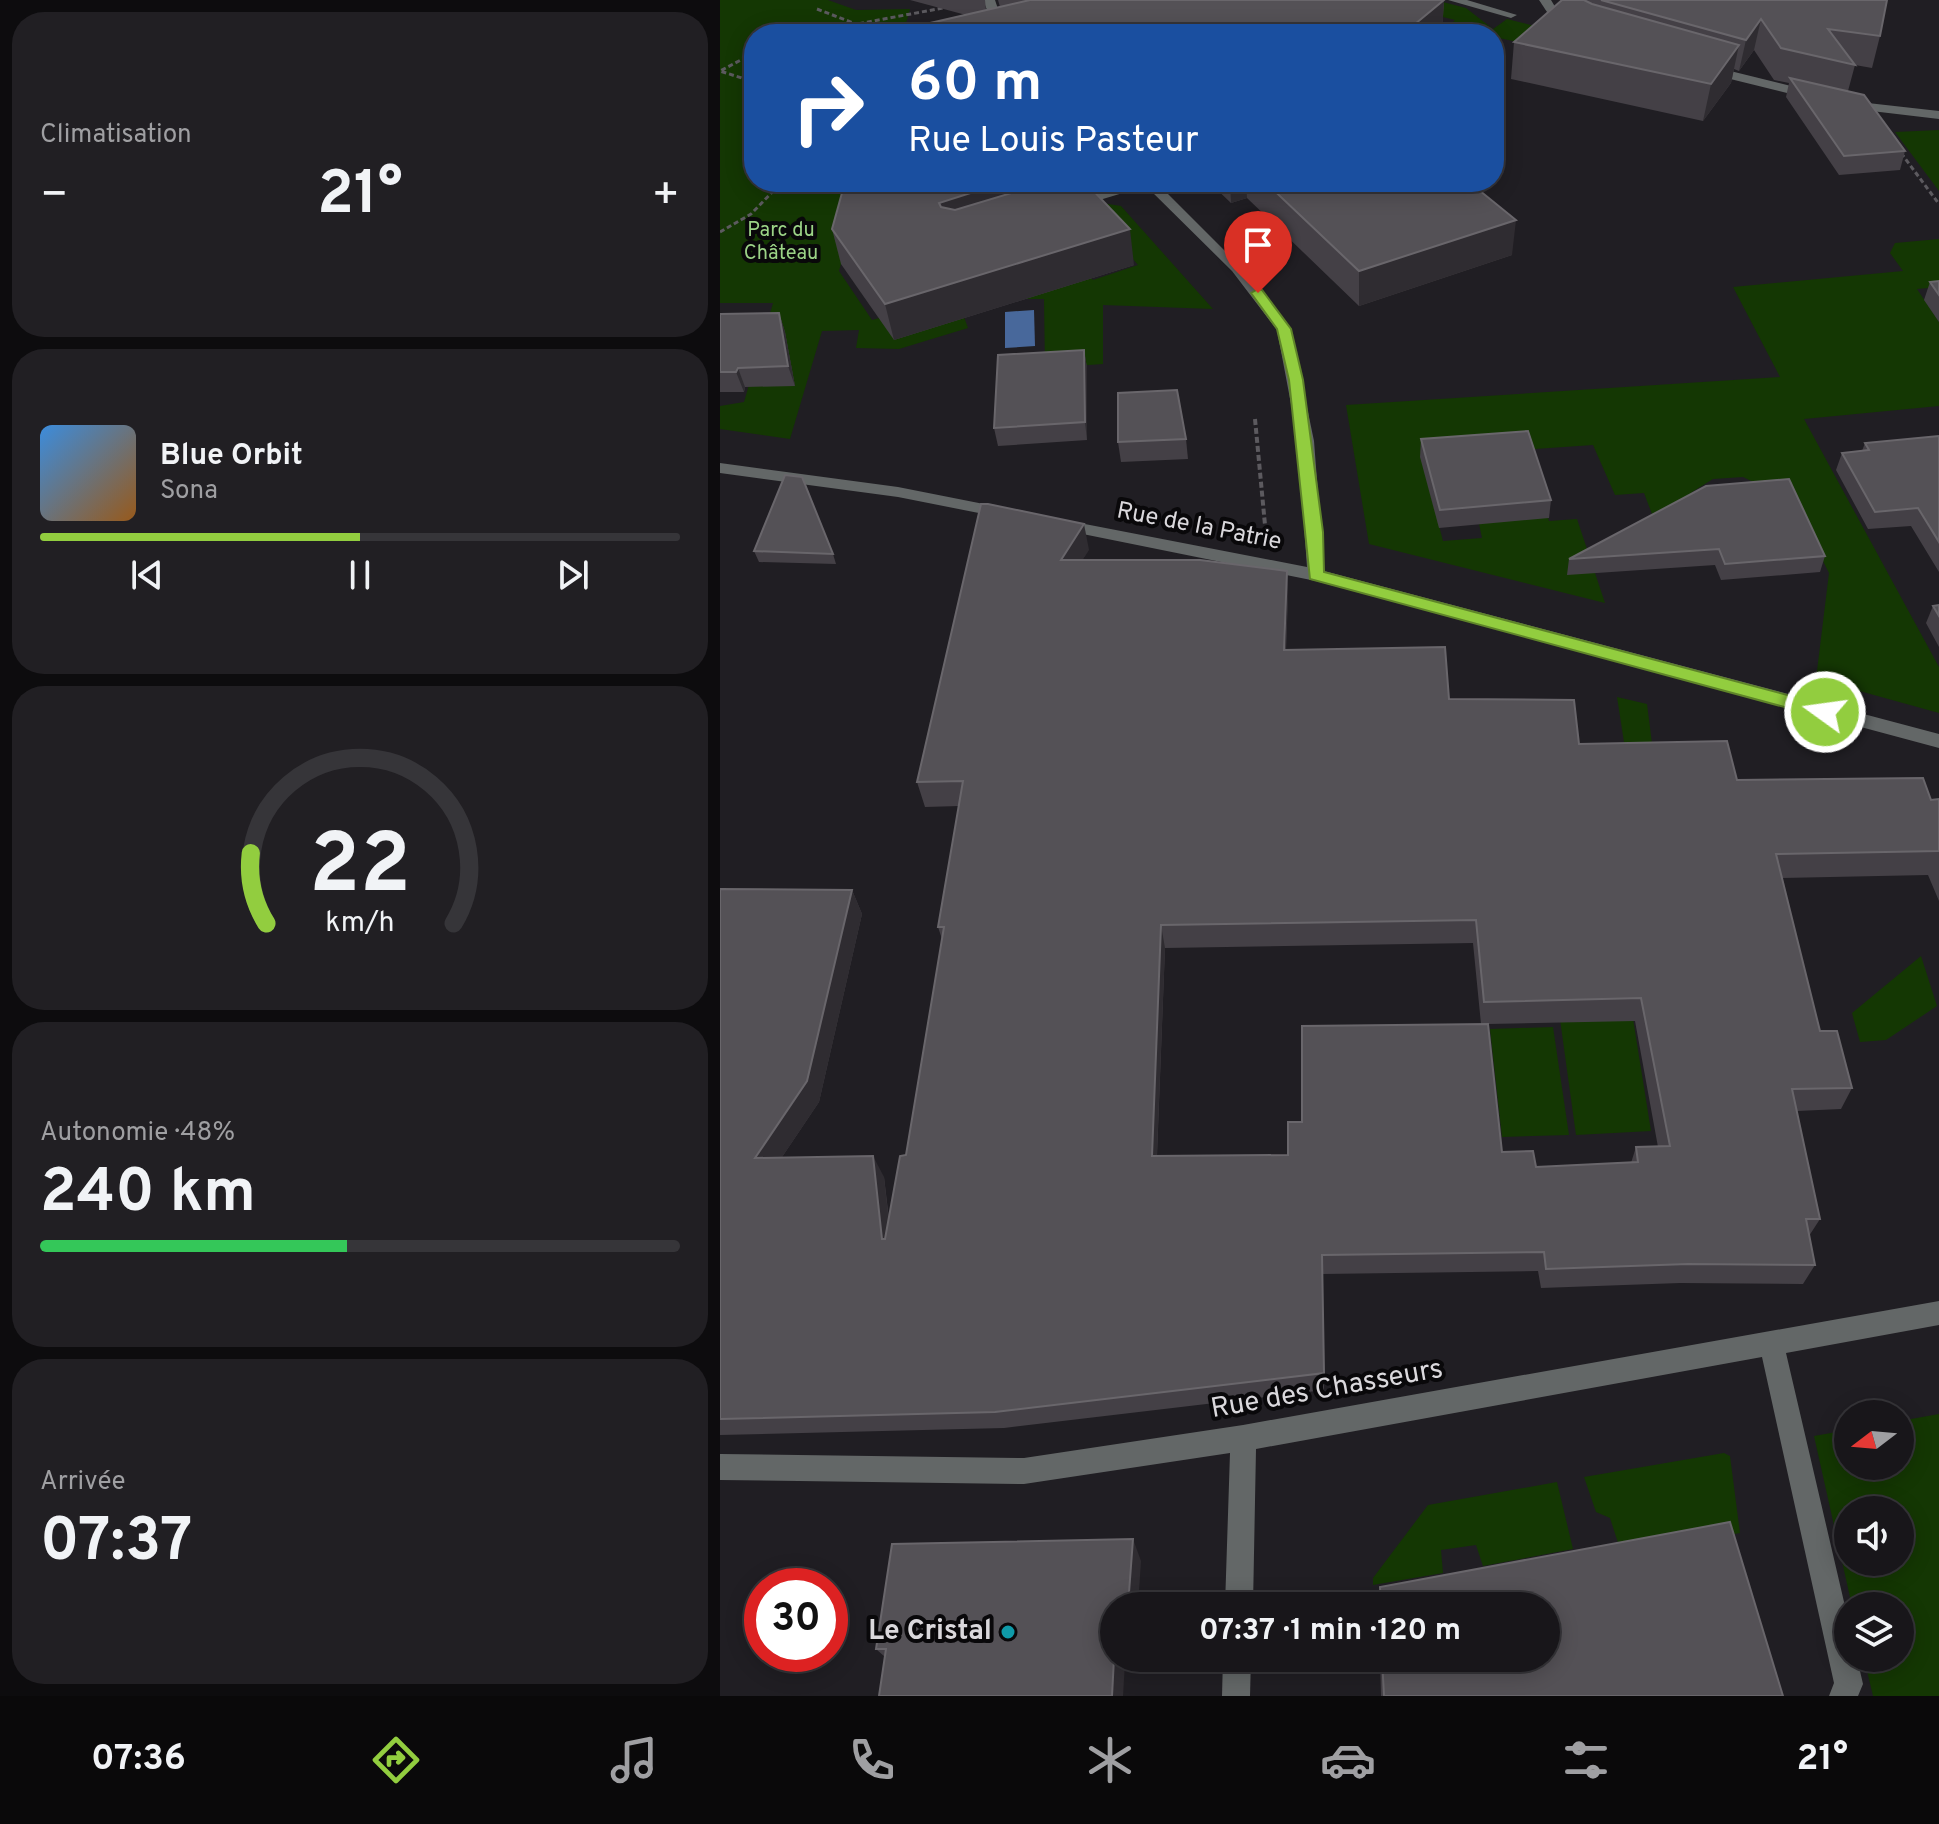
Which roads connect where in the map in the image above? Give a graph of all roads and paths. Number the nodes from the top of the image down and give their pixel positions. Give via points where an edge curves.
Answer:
1 (989, 0) edge
2 (1454, 0) edge
3 (1545, 0) edge
4 (948, 7) dead end
5 (817, 9) dead end
6 (1511, 15) dead end
7 (857, 24) joint
8 (998, 24) edge
9 (1582, 32) edge
10 (744, 58) edge
11 (1695, 65) edge
12 (720, 71) edge
13 (744, 79) edge
14 (1825, 99) edge
15 (1839, 102) edge
16 (1868, 109) junction
17 (1939, 115) edge
18 (772, 192) edge
19 (1113, 192) edge
20 (1157, 192) edge
21 (1939, 204) edge
22 (1055, 209) edge
23 (720, 232) edge
24 (1255, 414) dead end
25 (720, 468) edge
26 (1268, 566) junction
27 (1316, 575) junction
28 (1939, 741) edge
29 (1939, 1313) edge
30 (1771, 1343) junction
31 (1243, 1438) junction
32 (720, 1467) edge
33 (1239, 1592) edge
34 (1237, 1672) edge
35 (1236, 1696) edge
36 (1843, 1696) edge

1 - 8 street
2 - 6 street
3 - 9 street via 1556,17
4 - 7 path
5 - 7 path
10 - 12 path
11 - 14 street
12 - 13 path
15 - 16 street
16 - 17 street
16 - 21 path
18 - 23 path via 751,214
19 - 22 street
20 - 27 street via 1245,275 1284,329 1297,386
24 - 26 path
25 - 26 street, Rue de la Patrie via 898,492
26 - 27 street, Rue de la Patrie
27 - 28 street, Rue de la Patrie
29 - 30 street, Rue des Chasseurs
30 - 31 street, Rue des Chasseurs
30 - 36 street via 1849,1684
31 - 32 street, Rue des Chasseurs via 1024,1471
31 - 33 street
34 - 35 street

